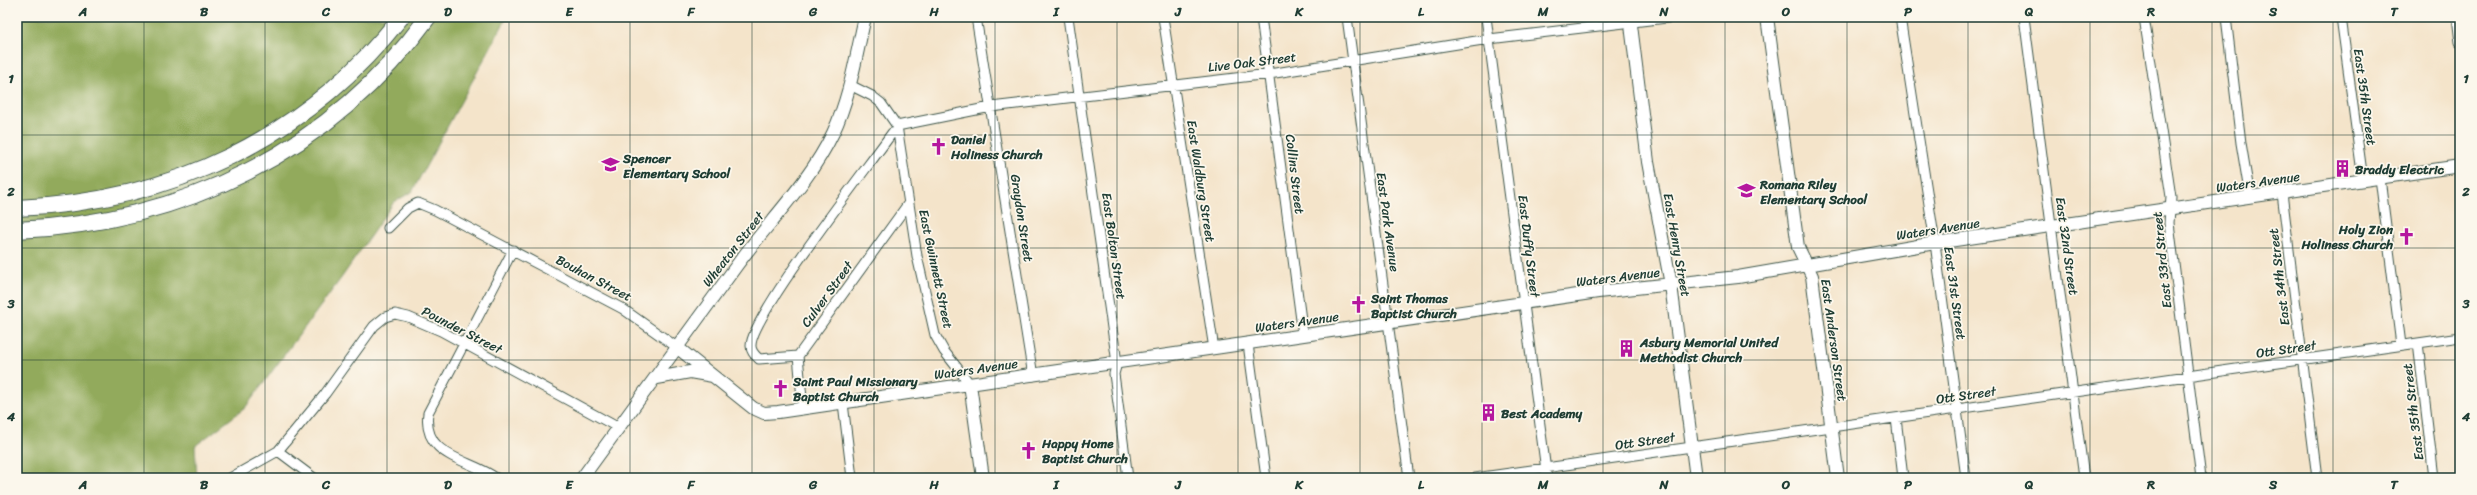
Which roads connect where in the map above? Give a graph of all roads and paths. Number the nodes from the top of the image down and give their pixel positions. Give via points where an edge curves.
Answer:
1 (401, 17) edge
2 (428, 17) edge
3 (865, 17) edge
4 (976, 17) edge
5 (1068, 17) edge
6 (1163, 17) edge
7 (1261, 17) edge
8 (1346, 17) edge
9 (1486, 17) edge
10 (1675, 17) edge
11 (1767, 17) edge
12 (1900, 17) edge
13 (2024, 17) edge
14 (2144, 17) edge
15 (2226, 17) edge
16 (2341, 17) edge
17 (2457, 17) edge
18 (1630, 20) edge
19 (1489, 39) junction
20 (2460, 42) edge
21 (1352, 60) junction
22 (1269, 74) junction
23 (850, 85) junction
24 (1172, 85) junction
25 (1080, 98) junction
26 (991, 107) junction
27 (897, 129) junction
28 (2460, 166) edge
29 (2380, 178) junction
30 (2363, 180) junction
31 (2282, 193) junction
32 (2250, 197) junction
33 (908, 204) junction
34 (17, 208) edge
35 (2169, 210) junction
36 (2051, 226) junction
37 (388, 228) dead end
38 (17, 230) edge
39 (1935, 243) junction
40 (513, 250) junction
41 (1806, 266) junction
42 (1671, 285) junction
43 (1524, 303) junction
44 (1388, 323) junction
45 (1303, 335) junction
46 (2460, 337) edge
47 (2418, 343) junction
48 (464, 344) junction
49 (1248, 344) junction
50 (2401, 345) junction
51 (678, 348) junction
52 (1214, 349) junction
53 (798, 356) junction
54 (2302, 359) junction
55 (1117, 363) junction
56 (2189, 375) junction
57 (713, 376) junction
58 (1033, 376) junction
59 (657, 378) junction
60 (970, 384) junction
61 (2075, 392) junction
62 (843, 403) junction
63 (803, 409) junction
64 (1958, 409) junction
65 (778, 412) joint
66 (1896, 418) junction
67 (1831, 427) junction
68 (619, 428) junction
69 (1692, 447) junction
70 (278, 451) junction
71 (1545, 468) junction
72 (230, 478) edge
73 (314, 478) edge
74 (496, 478) edge
75 (582, 478) edge
76 (852, 478) edge
77 (983, 478) edge
78 (1128, 478) edge
79 (1266, 478) edge
80 (1409, 478) edge
81 (1475, 478) edge
82 (1546, 478) edge
83 (1696, 478) edge
84 (1838, 478) edge
85 (1903, 478) edge
86 (1966, 478) edge
87 (2084, 478) edge
88 (2201, 478) edge
89 (2317, 478) edge
90 (2434, 478) edge

1 - 34 highway via 363,61 310,107 250,146 218,163 185,177 116,197 81,203
2 - 38 highway via 379,76 352,102 291,147 228,183 192,197 121,218 84,225
3 - 23 main road, Wheaton Street
4 - 26 street, Graydon Street
5 - 25 street, East Bolton Street
6 - 24 street, East Waldburg Street
7 - 22 street, Collins Street
8 - 21 street, East Park Avenue
9 - 19 street, East Duffy Street
10 - 18 street, Live Oak Street
11 - 41 main road, East Anderson Street via 1798,247
12 - 39 street, East 31st Street
13 - 36 street, East 32nd Street
14 - 35 street, East 33rd Street via 2170,197
15 - 32 street
16 - 30 street, East 35th Street
17 - 20 street
18 - 19 street, Live Oak Street
18 - 42 main road, East Henry Street via 1648,162
19 - 21 street, Live Oak Street
19 - 43 street, East Duffy Street
21 - 22 street, Live Oak Street
21 - 44 street, East Park Avenue
22 - 24 street, Live Oak Street
22 - 45 street, Collins Street
23 - 27 street via 881,103
23 - 51 main road, Wheaton Street via 833,132 819,159 738,264
24 - 25 street, Live Oak Street
24 - 52 street, East Waldburg Street
25 - 26 street, Live Oak Street
25 - 55 street, East Bolton Street
26 - 27 street, Live Oak Street
26 - 58 street, Graydon Street
27 - 33 street, East Gwinnett Street
27 - 53 street via 812,242 758,322 751,346 759,359
28 - 29 main road, Waters Avenue
29 - 30 main road, Waters Avenue
29 - 50 street, East 35th Street
30 - 31 main road, Waters Avenue
31 - 32 main road, Waters Avenue
31 - 54 street, East 34th Street
32 - 35 main road, Waters Avenue
33 - 53 street, Culver Street
33 - 60 street, East Gwinnett Street via 935,335
35 - 36 main road, Waters Avenue
35 - 56 street, East 33rd Street
36 - 39 main road, Waters Avenue
36 - 61 street, East 32nd Street
37 - 40 street, Bouhan Street via 408,208 418,203
39 - 41 main road, Waters Avenue
39 - 64 street, East 31st Street
40 - 48 street
40 - 51 street, Bouhan Street via 623,309
41 - 42 main road, Waters Avenue
41 - 67 main road, East Anderson Street via 1812,276
42 - 43 main road, Waters Avenue
42 - 69 main road, East Henry Street
43 - 44 main road, Waters Avenue
43 - 71 street, East Duffy Street
44 - 45 main road, Waters Avenue
44 - 80 street, East Park Avenue
45 - 49 main road, Waters Avenue
46 - 47 street, Ott Street
47 - 50 street, Ott Street
47 - 90 street, East 35th Street
48 - 68 street, Pounder Street
48 - 70 street, Pounder Street via 408,316 395,314 385,317 374,326 325,394
48 - 74 street via 428,413 426,425 430,438 438,448
49 - 52 main road, Waters Avenue
49 - 79 street
50 - 54 street, Ott Street
51 - 57 main road, Bouhan Street
51 - 59 main road, Wheaton Street
52 - 55 main road, Waters Avenue
53 - 63 street
54 - 56 street, Ott Street
54 - 89 street, East 34th Street
55 - 58 main road, Waters Avenue
55 - 78 street, East Bolton Street via 1114,374
56 - 61 street, Ott Street
56 - 88 street, East 33rd Street
57 - 59 main road via 690,372
57 - 65 main road, Bouhan Street via 753,408 764,413
58 - 60 main road, Waters Avenue
59 - 68 main road, Wheaton Street
60 - 62 main road, Waters Avenue
60 - 77 main road
61 - 64 street, Ott Street
61 - 87 street, East 32nd Street
62 - 63 main road, Waters Avenue
62 - 76 street
63 - 65 main road, Waters Avenue
64 - 66 street, Ott Street
64 - 86 street, East 31st Street
66 - 67 street, Ott Street
66 - 85 street
67 - 69 street, Ott Street
67 - 84 main road, East Anderson Street
68 - 75 main road, Wheaton Street
69 - 71 street, Ott Street
69 - 83 main road, East Henry Street
70 - 72 street, Pounder Street
70 - 73 street
71 - 81 street, Ott Street
71 - 82 street, East Duffy Street

